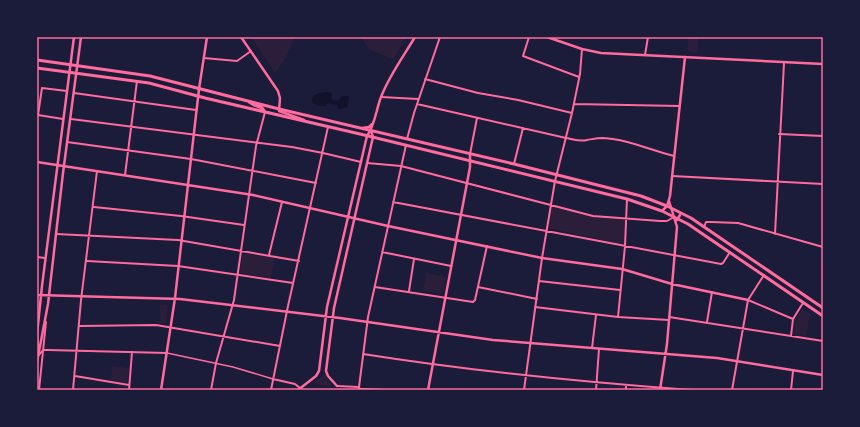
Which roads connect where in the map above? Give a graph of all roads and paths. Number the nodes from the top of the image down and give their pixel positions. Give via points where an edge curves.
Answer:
1 (74, 37) edge
2 (81, 37) edge
3 (207, 37) edge
4 (241, 37) edge
5 (415, 37) edge
6 (440, 37) edge
7 (529, 37) edge
8 (546, 37) edge
9 (648, 37) edge
10 (582, 49) junction
11 (251, 51) junction
12 (645, 55) junction
13 (204, 58) junction
14 (685, 58) junction
15 (37, 60) edge
16 (784, 63) junction
17 (823, 64) edge
18 (70, 65) junction
19 (77, 66) junction
20 (37, 68) edge
21 (69, 72) junction
22 (77, 73) junction
23 (580, 77) junction
24 (426, 79) junction
25 (137, 81) junction
26 (199, 89) junction
27 (67, 91) junction
28 (74, 93) junction
29 (198, 97) junction
30 (381, 97) junction
31 (418, 99) junction
32 (135, 101) junction
33 (248, 101) junction
34 (417, 104) junction
35 (574, 104) junction
36 (680, 106) junction
37 (279, 109) junction
38 (196, 110) junction
39 (264, 112) junction
40 (572, 113) junction
41 (37, 115) edge
42 (477, 118) junction
43 (64, 119) junction
44 (71, 119) junction
45 (310, 122) junction
46 (373, 122) junction
47 (131, 127) junction
48 (328, 127) junction
49 (362, 128) junction
50 (523, 128) junction
51 (371, 130) junction
52 (780, 134) junction
53 (194, 135) junction
54 (368, 136) junction
55 (823, 136) edge
56 (373, 137) junction
57 (566, 138) junction
58 (407, 139) junction
59 (67, 142) junction
60 (257, 143) junction
61 (406, 145) junction
62 (128, 150) junction
63 (323, 153) junction
64 (470, 154) junction
65 (674, 156) junction
66 (191, 159) junction
67 (471, 161) junction
68 (37, 162) edge
69 (362, 162) junction
70 (367, 163) junction
71 (514, 164) junction
72 (58, 165) junction
73 (64, 166) junction
74 (401, 166) junction
75 (252, 170) junction
76 (97, 171) junction
77 (557, 175) junction
78 (125, 176) junction
79 (672, 176) junction
80 (316, 182) junction
81 (555, 182) junction
82 (777, 182) junction
83 (466, 184) junction
84 (823, 184) edge
85 (189, 186) junction
86 (249, 195) junction
87 (627, 199) junction
88 (282, 202) junction
89 (393, 202) junction
90 (551, 205) junction
91 (94, 207) junction
92 (669, 207) junction
93 (310, 209) junction
94 (662, 211) junction
95 (461, 215) junction
96 (682, 215) junction
97 (185, 217) junction
98 (348, 217) junction
99 (354, 218) junction
100 (626, 218) junction
101 (676, 219) junction
102 (244, 225) junction
103 (388, 226) junction
104 (704, 227) junction
105 (546, 232) junction
106 (56, 234) junction
107 (775, 234) junction
108 (90, 236) junction
109 (182, 240) junction
110 (456, 240) junction
111 (488, 246) junction
112 (626, 246) junction
113 (823, 246) edge
114 (241, 250) junction
115 (382, 252) junction
116 (730, 252) junction
117 (269, 255) junction
118 (675, 255) junction
119 (37, 257) edge
120 (45, 258) junction
121 (542, 258) junction
122 (414, 259) junction
123 (87, 261) junction
124 (299, 261) junction
125 (178, 266) junction
126 (451, 266) junction
127 (622, 270) junction
128 (237, 275) junction
129 (764, 275) junction
130 (539, 282) junction
131 (294, 284) junction
132 (672, 284) junction
133 (375, 287) junction
134 (478, 287) junction
135 (620, 290) junction
136 (409, 291) junction
137 (712, 292) junction
138 (37, 295) edge
139 (42, 295) junction
140 (48, 295) junction
141 (82, 296) junction
142 (445, 297) junction
143 (175, 298) junction
144 (537, 299) junction
145 (748, 300) junction
146 (804, 303) junction
147 (232, 305) junction
148 (536, 307) junction
149 (823, 308) edge
150 (287, 311) junction
151 (46, 313) junction
152 (596, 314) junction
153 (325, 316) junction
154 (823, 316) edge
155 (332, 317) junction
156 (618, 317) junction
157 (669, 319) junction
158 (793, 319) junction
159 (367, 322) junction
160 (707, 322) junction
161 (80, 326) junction
162 (170, 327) junction
163 (743, 328) junction
164 (37, 333) edge
165 (439, 333) junction
166 (791, 336) junction
167 (223, 337) junction
168 (823, 341) edge
169 (531, 343) junction
170 (280, 346) junction
171 (592, 348) junction
172 (599, 349) junction
173 (44, 350) junction
174 (77, 350) junction
175 (132, 352) junction
176 (167, 353) junction
177 (363, 354) junction
178 (665, 354) junction
179 (38, 356) edge
180 (37, 362) edge
181 (737, 362) junction
182 (216, 363) junction
183 (432, 365) junction
184 (793, 371) junction
185 (823, 375) edge
186 (75, 376) junction
187 (526, 376) junction
188 (273, 378) junction
189 (596, 382) junction
190 (129, 385) junction
191 (626, 385) junction
192 (337, 386) joint
193 (359, 387) junction
194 (299, 389) edge
195 (661, 389) edge
196 (39, 390) edge
197 (73, 390) edge
198 (129, 390) edge
199 (161, 390) edge
200 (211, 390) edge
201 (271, 390) edge
202 (380, 390) edge
203 (428, 390) edge
204 (524, 390) edge
205 (596, 390) edge
206 (626, 390) edge
207 (690, 390) edge
208 (732, 390) edge
209 (791, 390) edge

1 - 18 street
2 - 19 street
3 - 13 street
4 - 11 street
5 - 30 street
6 - 24 street
7 - 23 street via 523,56
8 - 10 street
9 - 12 street
10 - 12 street via 601,53
10 - 23 street
11 - 13 street via 237,61
11 - 37 street via 278,91
12 - 14 street
13 - 26 street
14 - 16 street
14 - 36 street
15 - 18 highway
16 - 17 street
16 - 52 street
18 - 19 highway
18 - 21 street
19 - 22 street
19 - 26 highway via 150,76
20 - 21 highway
21 - 22 highway
21 - 27 street
22 - 25 highway
22 - 28 street
23 - 35 street
24 - 31 street
24 - 40 street
25 - 29 highway
25 - 32 street
26 - 29 street
26 - 33 highway
27 - 41 street via 42,88
27 - 43 street
28 - 32 street
28 - 44 street
29 - 38 street
29 - 39 highway
30 - 31 street
30 - 46 street
31 - 34 street
32 - 38 street
32 - 47 street
33 - 37 highway
33 - 39 highway via 262,108
34 - 42 street
34 - 58 street
35 - 36 street
35 - 40 street
36 - 65 street
37 - 45 street via 280,112
37 - 49 highway
38 - 53 street
39 - 45 highway
39 - 60 street
40 - 57 street
41 - 43 street
42 - 50 street
42 - 64 street
43 - 72 street
44 - 47 street
44 - 59 street
45 - 48 highway
46 - 49 street via 369,127
46 - 51 street
47 - 53 street
47 - 62 street
48 - 54 highway
48 - 63 street
49 - 51 highway
50 - 57 street
50 - 71 street
51 - 54 street
51 - 56 street
51 - 58 highway
52 - 55 street
52 - 82 street
53 - 60 street
53 - 66 street
54 - 56 highway
54 - 69 street
56 - 61 highway
56 - 70 street
57 - 65 street via 586,141 603,138
57 - 77 street
58 - 64 highway
59 - 62 street
59 - 73 street
60 - 63 street
60 - 75 street
61 - 67 highway
61 - 74 street
62 - 66 street
62 - 78 street
63 - 69 street
63 - 80 street
64 - 67 street
64 - 71 highway
65 - 79 street
66 - 75 street
66 - 85 street
67 - 81 highway
67 - 83 street
68 - 72 street
69 - 98 street
70 - 74 street
70 - 99 street
71 - 77 highway
72 - 73 street
72 - 120 street
73 - 76 street
73 - 106 street
74 - 83 street
74 - 89 street
75 - 80 street
75 - 86 street
76 - 78 street
76 - 91 street
77 - 81 street
77 - 92 highway via 628,192
78 - 85 street
79 - 82 street
79 - 92 street
80 - 93 street
81 - 87 highway
81 - 90 street
82 - 84 street
82 - 107 street
83 - 90 street
83 - 95 street
85 - 86 street
85 - 97 street
86 - 88 street
86 - 102 street
87 - 94 highway
87 - 100 street
88 - 93 street
88 - 117 street
89 - 95 street
89 - 103 street
90 - 100 street via 593,216
90 - 105 street
91 - 97 street
91 - 108 street
92 - 94 street
92 - 96 highway
92 - 101 street
93 - 98 street
93 - 124 street
94 - 101 highway
95 - 105 street
95 - 110 street
96 - 101 street
96 - 104 highway
97 - 102 street
97 - 109 street
98 - 99 street
98 - 153 street
99 - 103 street
99 - 155 street
100 - 101 street via 660,221
100 - 112 street
101 - 116 highway
101 - 118 street
102 - 114 street
103 - 110 street
103 - 115 street
104 - 107 street via 706,222 738,223
104 - 149 highway
105 - 112 street
105 - 121 street
106 - 108 street
106 - 140 street
107 - 113 street
108 - 109 street
108 - 123 street
109 - 114 street
109 - 125 street
110 - 111 street
110 - 126 street
111 - 121 street
111 - 134 street
112 - 118 street
112 - 127 street
114 - 117 street
114 - 128 street
115 - 122 street
115 - 133 street
116 - 118 street via 724,264
116 - 129 highway
117 - 124 street
118 - 132 street
119 - 120 street
120 - 139 street
121 - 127 street
121 - 130 street
122 - 126 street
122 - 136 street
123 - 125 street
123 - 141 street
124 - 131 street
125 - 128 street
125 - 143 street
126 - 142 street
127 - 132 street
127 - 135 street
128 - 131 street
128 - 147 street
129 - 145 street
129 - 146 highway
130 - 135 street
130 - 144 street
131 - 150 street
132 - 137 street
132 - 157 street
133 - 136 street
133 - 159 street
134 - 142 street via 473,302
134 - 144 street
135 - 156 street
136 - 142 street
137 - 145 street
137 - 160 street
138 - 139 street
139 - 140 street
139 - 164 street
140 - 141 street
140 - 151 street
141 - 143 street
141 - 161 street
142 - 165 street
143 - 147 street
143 - 162 street
144 - 148 street
145 - 158 street
145 - 163 street
146 - 154 highway
146 - 158 street
147 - 150 street
147 - 167 street
148 - 152 street
148 - 169 street
150 - 153 street
150 - 170 street
151 - 173 street
151 - 179 street
152 - 156 street
152 - 171 street
153 - 155 street
153 - 194 street via 318,374
155 - 159 street
155 - 192 street via 326,371
156 - 157 street
157 - 160 street
157 - 178 street
158 - 166 street
159 - 165 street
159 - 177 street
160 - 163 street
161 - 162 street
161 - 174 street
162 - 167 street
162 - 176 street
163 - 166 street
163 - 181 street
164 - 179 street
165 - 169 street
165 - 183 street
166 - 168 street
167 - 170 street
167 - 182 street
169 - 171 street
169 - 187 street
170 - 188 street
171 - 172 street
172 - 178 street
172 - 189 street
173 - 174 street
173 - 179 street
173 - 196 street
174 - 175 street
174 - 186 street
175 - 176 street
175 - 190 street
176 - 182 street
176 - 199 street
177 - 183 street
177 - 193 street
178 - 181 street
178 - 195 street
179 - 180 street
181 - 184 street
181 - 208 street
182 - 188 street
182 - 200 street
183 - 187 street
183 - 203 street
184 - 185 street
184 - 209 street
186 - 190 street
186 - 197 street
187 - 189 street
187 - 204 street
188 - 194 street via 296,384
188 - 201 street
189 - 191 street
189 - 205 street
190 - 198 street
191 - 195 street
191 - 206 street
192 - 193 street
193 - 202 street via 358,389
195 - 207 street

